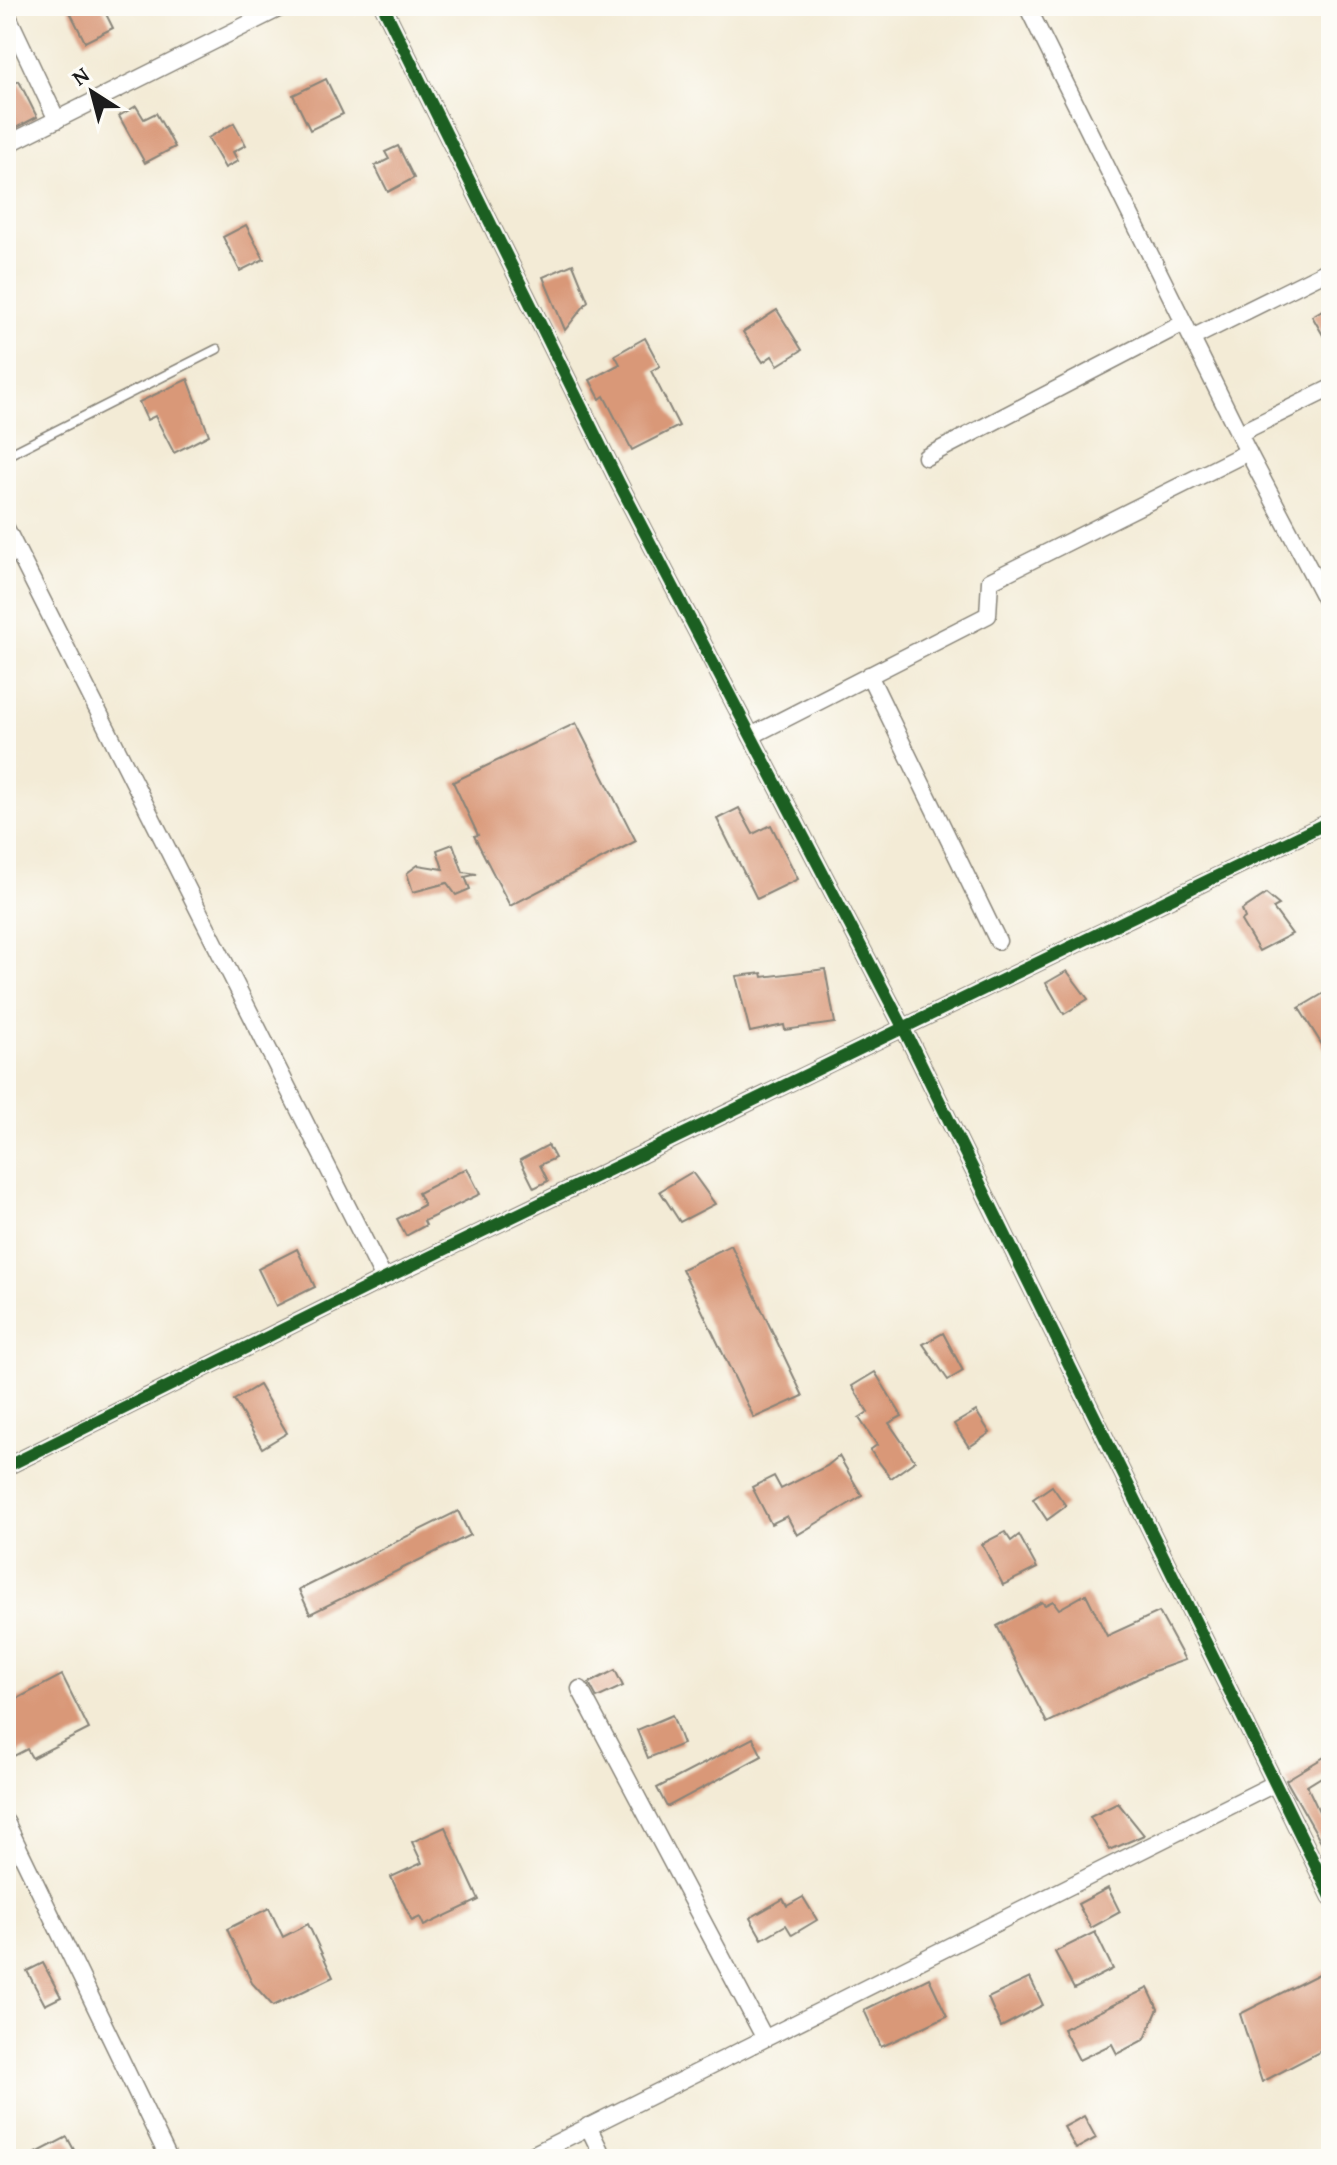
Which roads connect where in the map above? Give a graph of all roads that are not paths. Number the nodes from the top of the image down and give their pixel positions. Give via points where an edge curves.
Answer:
1 (284, 6) edge
2 (383, 6) edge
3 (1027, 6) edge
4 (6, 12) edge
5 (57, 120) junction
6 (6, 145) edge
7 (1331, 269) edge
8 (1188, 331) junction
9 (217, 349) dead end
10 (1331, 388) edge
11 (1240, 433) junction
12 (1248, 452) junction
13 (6, 456) edge
14 (926, 457) dead end
15 (6, 528) edge
16 (1331, 610) edge
17 (869, 675) junction
18 (751, 736) junction
19 (1331, 821) edge
20 (998, 941) dead end
21 (904, 1029) junction
22 (384, 1279) junction
23 (6, 1467) edge
24 (580, 1689) dead end
25 (1274, 1784) junction
26 (6, 1822) edge
27 (1331, 1897) edge
28 (764, 2037) junction
29 (588, 2126) junction
30 (169, 2159) edge
31 (524, 2159) edge
32 (604, 2159) edge

1 - 5 street
2 - 18 street
3 - 8 street
4 - 5 street
5 - 6 street
7 - 8 street
8 - 11 street
8 - 14 street
9 - 13 lane
10 - 11 street
11 - 12 street
12 - 16 street
12 - 17 street via 990,581 988,615
15 - 22 street
17 - 18 street
17 - 20 street
18 - 21 street
19 - 21 street
21 - 22 street
21 - 25 street
22 - 23 street
24 - 28 street
25 - 27 street
25 - 28 street
26 - 30 street
28 - 29 street
29 - 31 street
29 - 32 street

